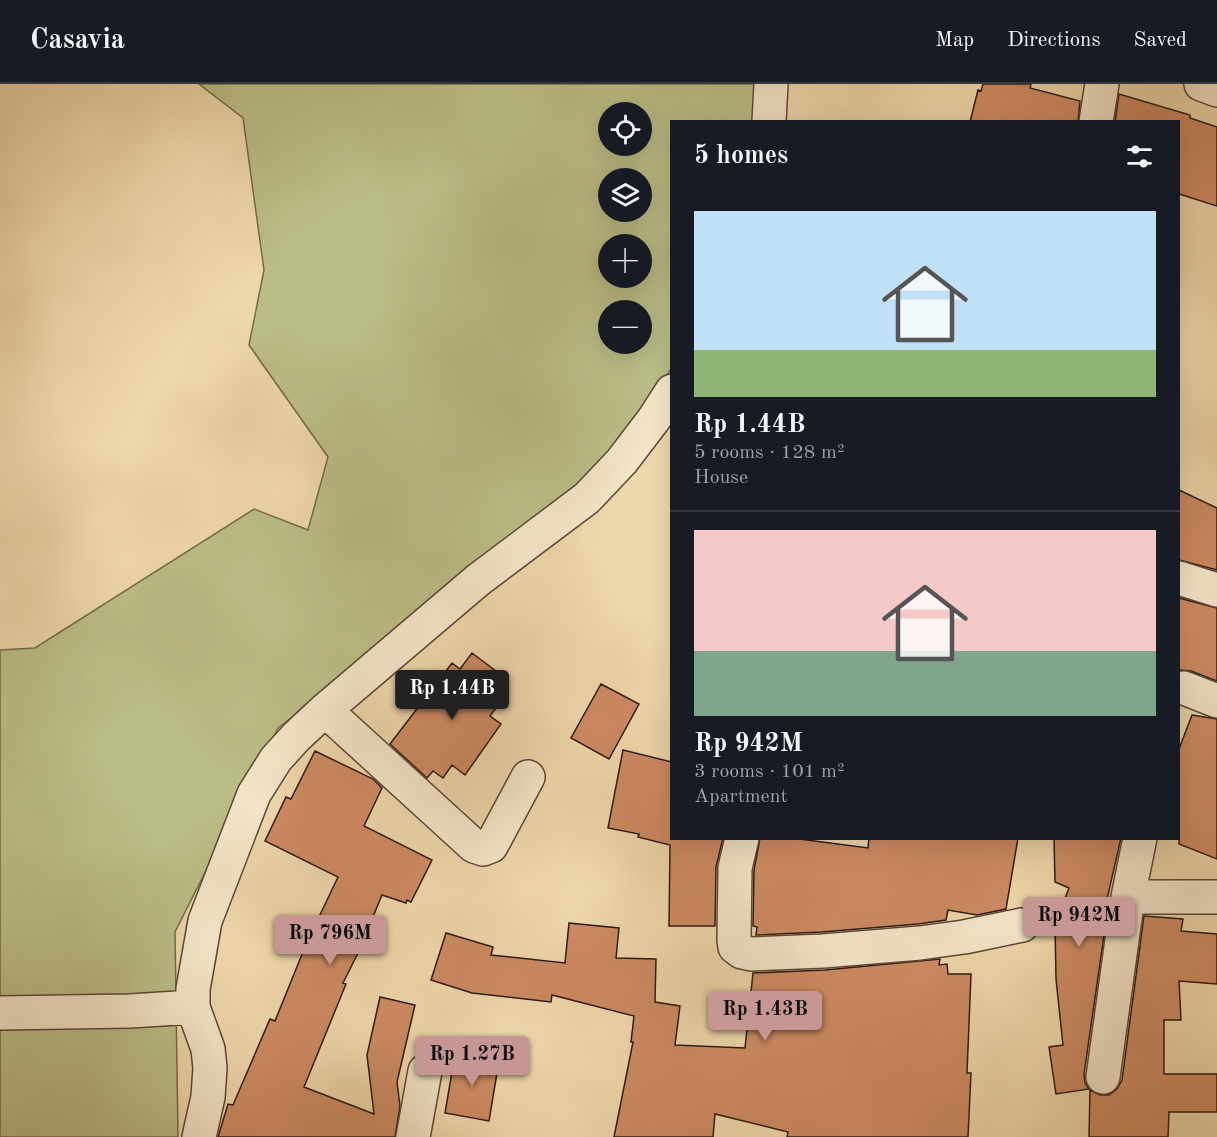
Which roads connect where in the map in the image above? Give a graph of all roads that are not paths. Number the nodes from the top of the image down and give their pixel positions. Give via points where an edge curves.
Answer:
1 (771, 84) edge
2 (1102, 84) edge
3 (1201, 84) edge
4 (1217, 90) edge
5 (768, 120) edge
6 (1096, 120) edge
7 (670, 394) edge
8 (1180, 578) edge
9 (1217, 590) edge
10 (1181, 690) edge
11 (1217, 701) edge
12 (325, 710) junction
13 (528, 777) dead end
14 (742, 840) edge
15 (1140, 840) edge
16 (1128, 897) junction
17 (1217, 897) edge
18 (1022, 925) dead end
19 (193, 1007) junction
20 (0, 1013) edge
21 (425, 1071) dead end
22 (1103, 1077) dead end
23 (199, 1137) edge
24 (413, 1137) edge

1 - 5 street
2 - 6 street
3 - 4 street
7 - 12 street via 622,461 587,498 478,580
8 - 9 street
10 - 11 street
12 - 13 street via 474,846 483,849 491,846
12 - 19 street via 276,759 254,794 205,921 195,970
14 - 18 street via 735,868 734,940 735,947 742,952 781,954 920,943
15 - 16 street
16 - 17 street
16 - 22 street
19 - 20 street
19 - 23 street via 208,1049 210,1068
21 - 24 street

